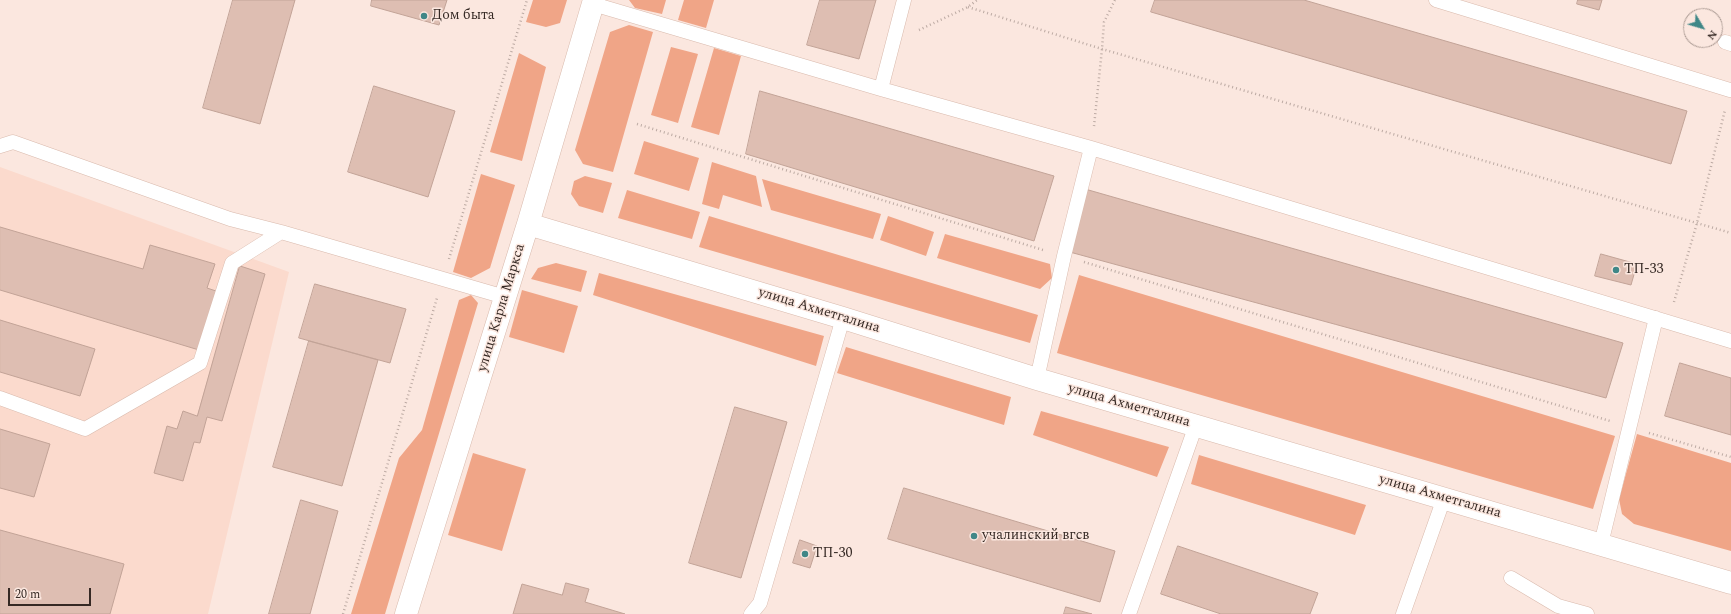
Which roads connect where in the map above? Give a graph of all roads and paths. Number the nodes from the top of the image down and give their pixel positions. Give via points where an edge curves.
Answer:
1 (527, 0) edge
2 (904, 0) edge
3 (977, 0) edge
4 (1115, 0) edge
5 (1436, 0) edge
6 (594, 2) edge
7 (968, 7) junction
8 (893, 43) junction
9 (1102, 49) junction
10 (881, 89) junction
11 (1731, 89) edge
12 (638, 124) dead end
13 (0, 146) edge
14 (1091, 148) junction
15 (1697, 223) junction
16 (528, 224) junction
17 (281, 232) junction
18 (1731, 233) edge
19 (1064, 256) junction
20 (443, 279) junction
21 (505, 297) junction
22 (843, 318) junction
23 (1662, 320) junction
24 (1731, 341) edge
25 (1037, 379) junction
26 (0, 398) edge
27 (1196, 426) junction
28 (1628, 427) junction
29 (1731, 457) edge
30 (1444, 498) junction
31 (1601, 544) junction
32 (1511, 578) dead end
33 (1731, 583) edge
34 (343, 614) edge
35 (406, 614) edge
36 (751, 614) edge
37 (1129, 614) edge
38 (1403, 614) edge
39 (1587, 614) edge

1 - 20 path
2 - 8 lane
3 - 7 path
4 - 9 path via 1104,22
5 - 11 lane via 1588,41
6 - 10 lane
6 - 16 main road, улица Карла Маркса
7 - 8 path
7 - 9 path
8 - 10 lane
9 - 14 path
9 - 15 path
10 - 14 lane
11 - 15 path
12 - 19 path
13 - 17 lane via 13,142 230,218
14 - 19 lane
14 - 23 lane
15 - 18 path
15 - 23 path
16 - 21 main road, улица Карла Маркса
16 - 22 main road, улица Ахметгалина
17 - 20 lane
17 - 26 lane via 232,263 200,363 85,429
19 - 25 lane
19 - 28 path
20 - 21 lane
20 - 34 path
21 - 35 main road, улица Карла Маркса
22 - 25 main road, улица Ахметгалина
22 - 36 lane via 760,603
23 - 24 lane
23 - 28 lane
25 - 27 main road, улица Ахметгалина
27 - 30 main road, улица Ахметгалина
27 - 37 lane
28 - 29 path
28 - 31 lane
30 - 31 main road, улица Ахметгалина
30 - 38 lane
31 - 33 main road, улица Ахметгалина
32 - 39 lane via 1558,606

